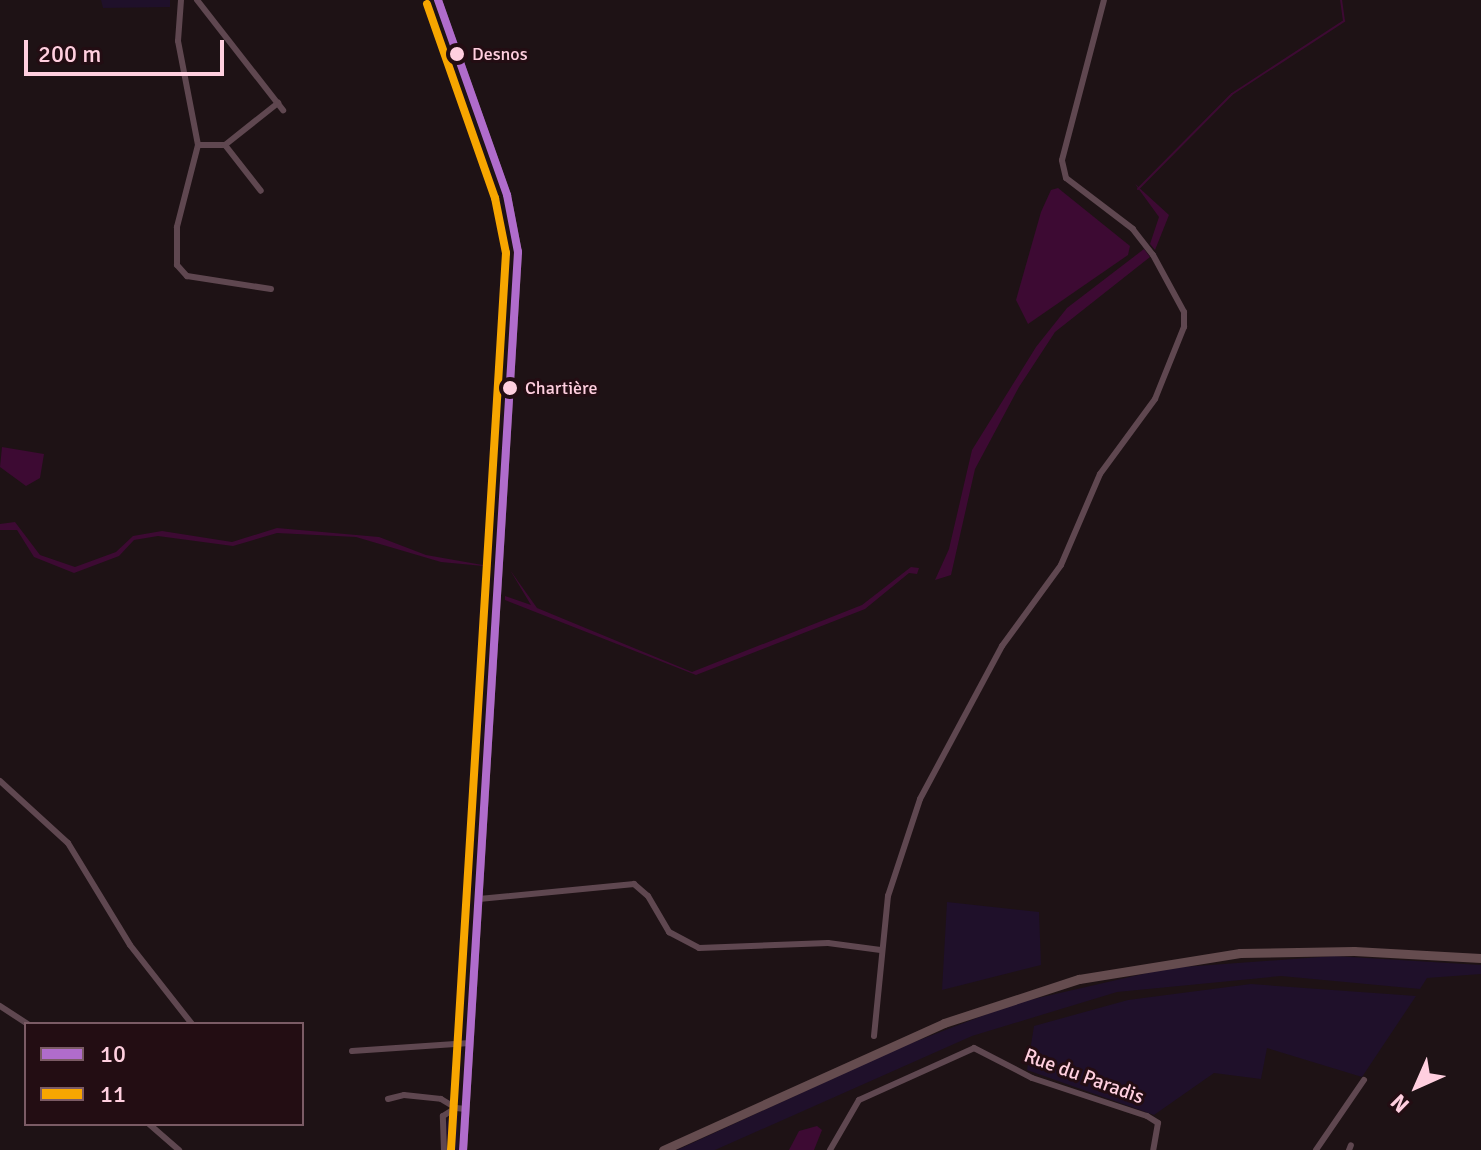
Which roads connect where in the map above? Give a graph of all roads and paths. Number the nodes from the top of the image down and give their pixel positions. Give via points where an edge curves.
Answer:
1 (181, 0) edge
2 (197, 0) edge
3 (438, 0) edge
4 (1104, 0) edge
5 (278, 103) junction
6 (283, 110) dead end
7 (198, 145) junction
8 (225, 145) junction
9 (261, 191) dead end
10 (271, 289) dead end
11 (0, 781) edge
12 (479, 899) junction
13 (881, 950) junction
14 (1481, 958) edge
15 (0, 1006) edge
16 (25, 1022) edge
17 (190, 1022) edge
18 (874, 1036) dead end
19 (470, 1043) junction
20 (352, 1051) dead end
21 (1364, 1080) dead end
22 (388, 1099) dead end
23 (456, 1108) junction
24 (466, 1109) junction
25 (151, 1126) edge
26 (165, 1126) edge
27 (161, 1134) junction
28 (179, 1150) edge
29 (444, 1150) edge
30 (463, 1150) edge
31 (663, 1150) edge
32 (830, 1150) edge
33 (1153, 1150) edge
34 (1316, 1150) edge

1 - 7 street via 178,41
2 - 5 street
3 - 12 street via 507,195 518,241
4 - 13 street via 1062,160 1066,178 1133,229 1184,312 1184,327 1155,399 1100,474 1061,565 1002,646 920,799 897,856
5 - 6 street
5 - 8 street
7 - 8 street
7 - 10 street via 177,227 179,269 193,278
8 - 9 street
11 - 17 street via 68,843 130,945
12 - 13 street via 634,884 648,896 669,932 699,948 828,943
12 - 19 street
13 - 18 street
14 - 31 main road via 1354,951 1240,953 1079,979 944,1023
15 - 16 street
19 - 20 street
19 - 24 street
21 - 34 street
22 - 23 street via 448,1099
23 - 24 street
23 - 29 street via 441,1122
24 - 30 street
25 - 27 street
26 - 27 street
27 - 28 street
32 - 33 street, Rue du Paradis via 859,1100 974,1048 1032,1078 1147,1116 1158,1123

